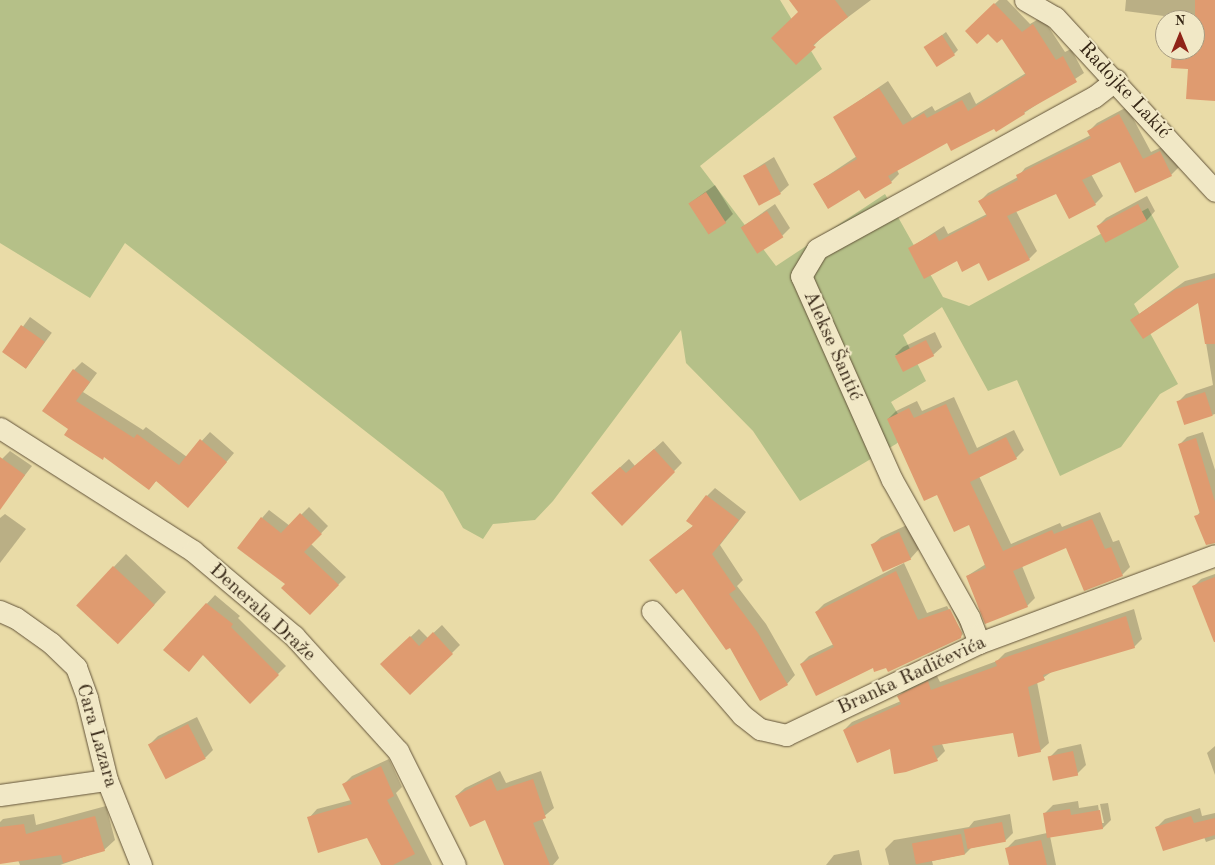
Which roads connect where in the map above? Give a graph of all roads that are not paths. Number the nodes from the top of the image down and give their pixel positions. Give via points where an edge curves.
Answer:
1 (1025, 0) edge
2 (1116, 80) junction
3 (1215, 191) edge
4 (0, 428) edge
5 (1215, 555) edge
6 (0, 611) edge
7 (652, 611) dead end
8 (979, 643) junction
9 (107, 780) junction
10 (0, 794) edge
11 (141, 865) edge
12 (455, 865) edge

1 - 2 street, Radojke Lakić via 1054,17
2 - 3 street, Radojke Lakić
2 - 8 street, Alekse Šantić via 1094,97 817,249 801,276 892,480 968,617
4 - 12 street, Đenerala Draže via 193,551 294,636 398,751
5 - 8 street, Branka Radičevića
6 - 9 street, Cara Lazara via 52,643 76,667
7 - 8 street, Branka Radičevića via 742,715 760,729 786,735
9 - 10 street
9 - 11 street, Cara Lazara

